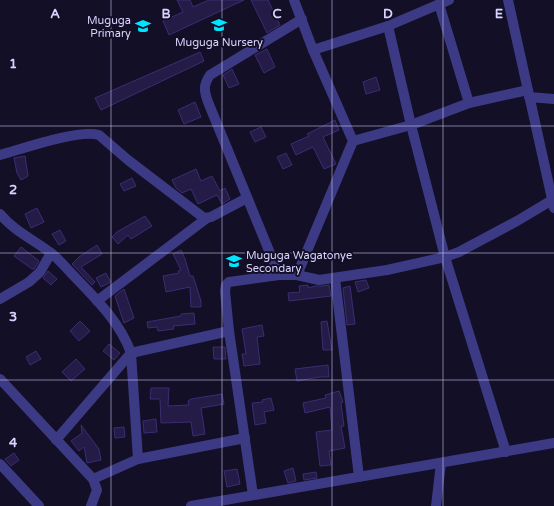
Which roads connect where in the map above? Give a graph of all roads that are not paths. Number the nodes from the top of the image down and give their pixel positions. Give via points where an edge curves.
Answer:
1 (294, 0) edge
2 (449, 0) edge
3 (508, 0) edge
4 (439, 4) junction
5 (302, 19) junction
6 (388, 26) junction
7 (313, 50) junction
8 (528, 94) junction
9 (554, 99) edge
10 (469, 103) junction
11 (411, 125) junction
12 (353, 141) junction
13 (0, 155) edge
14 (247, 198) junction
15 (553, 204) edge
16 (0, 214) edge
17 (207, 218) junction
18 (51, 253) junction
19 (445, 257) junction
20 (279, 274) junction
21 (297, 275) junction
22 (335, 278) junction
23 (0, 299) edge
24 (98, 302) junction
25 (229, 330) junction
26 (131, 353) junction
27 (0, 379) edge
28 (244, 438) junction
29 (56, 440) junction
30 (554, 443) edge
31 (506, 452) junction
32 (138, 459) junction
33 (440, 463) junction
34 (0, 464) edge
35 (359, 477) junction
36 (93, 479) junction
37 (253, 495) junction
38 (39, 506) edge
39 (91, 506) edge
40 (191, 506) edge
41 (436, 506) edge

1 - 5 street
2 - 4 street
3 - 8 street
4 - 6 street
4 - 10 street
5 - 7 street
5 - 14 street via 210,75 204,82 208,102
6 - 7 street
6 - 11 street
7 - 12 street
8 - 9 street
8 - 10 street
8 - 15 street
10 - 11 street
11 - 12 street
11 - 19 street
12 - 21 street
13 - 17 street via 70,135 99,135 200,216
14 - 17 street
14 - 20 street
15 - 19 street
16 - 18 street via 7,223
17 - 24 street
18 - 23 street via 40,272 29,282
18 - 24 street
19 - 22 street
19 - 31 street
20 - 21 street
20 - 25 street via 230,282 226,285
21 - 22 street via 319,280
22 - 35 street
24 - 26 street via 126,339
25 - 26 street
25 - 28 street
26 - 29 street
26 - 32 street
27 - 29 street
28 - 32 street
28 - 37 street
29 - 36 street
30 - 31 street
31 - 33 street
32 - 36 street
33 - 35 street
33 - 41 street
34 - 38 street
35 - 37 street
36 - 39 street via 97,490
37 - 40 street

